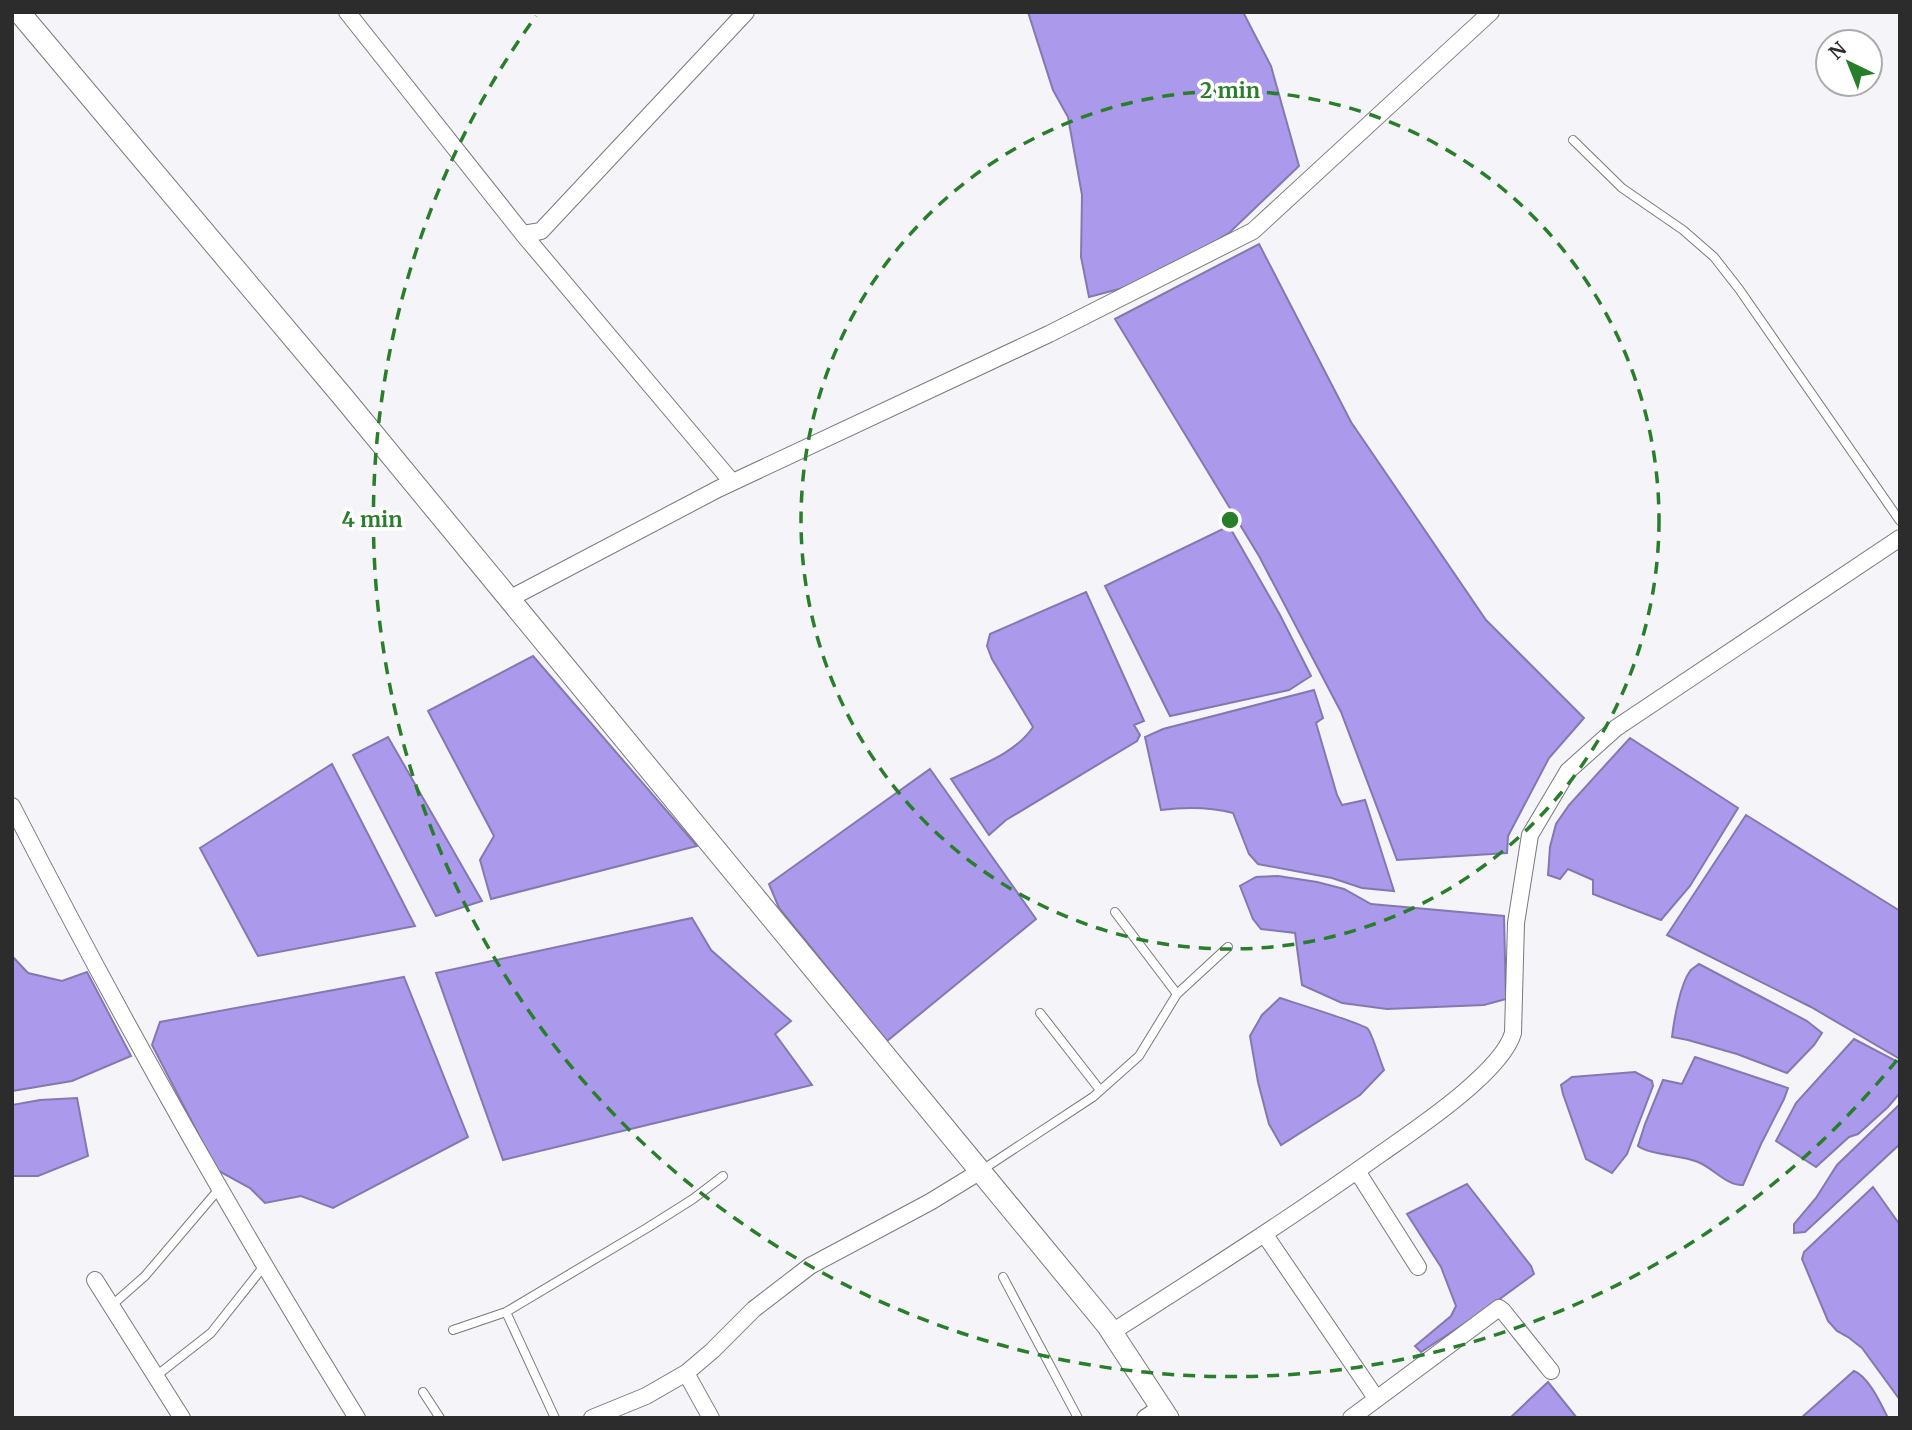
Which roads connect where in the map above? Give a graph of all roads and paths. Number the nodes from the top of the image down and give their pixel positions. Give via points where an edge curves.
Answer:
1 (19, 12) edge
2 (347, 12) edge
3 (746, 12) edge
4 (1491, 12) edge
5 (1573, 140) dead end
6 (523, 234) junction
7 (732, 482) junction
8 (1900, 521) edge
9 (1900, 538) edge
10 (509, 599) junction
11 (12, 806) edge
12 (1115, 912) dead end
13 (1228, 947) dead end
14 (1177, 994) junction
15 (1040, 1013) dead end
16 (1100, 1090) junction
17 (1357, 1171) junction
18 (979, 1172) junction
19 (723, 1176) dead end
20 (219, 1189) junction
21 (1265, 1235) junction
22 (264, 1266) junction
23 (1418, 1267) dead end
24 (1003, 1277) dead end
25 (95, 1280) dead end
26 (111, 1306) junction
27 (506, 1312) junction
28 (453, 1330) dead end
29 (1112, 1332) junction
30 (1551, 1371) dead end
31 (686, 1373) junction
32 (156, 1376) junction
33 (423, 1392) dead end
34 (1376, 1398) junction
35 (1158, 1414) edge
36 (182, 1418) edge
37 (357, 1418) edge
38 (440, 1418) edge
39 (555, 1418) edge
40 (592, 1418) edge
41 (711, 1418) edge
42 (1078, 1418) edge
43 (1351, 1418) edge

1 - 10 street
2 - 6 street
3 - 6 street via 541,231
4 - 7 street via 1253,231 1049,334
5 - 8 lane via 1622,188 1714,257
6 - 7 street
7 - 10 street
9 - 17 street via 1616,728 1567,771 1530,835 1516,923 1510,1044 1443,1110
10 - 18 street
11 - 20 street
12 - 14 lane
13 - 14 lane
14 - 16 lane via 1139,1056
15 - 16 lane
16 - 18 lane
17 - 21 street
17 - 23 street
18 - 29 street
18 - 31 street via 810,1266 754,1309
19 - 27 lane via 636,1235
20 - 22 street
20 - 26 lane via 145,1276
21 - 29 street
21 - 34 street
22 - 32 lane via 211,1333
22 - 37 street
24 - 42 lane
25 - 26 street
26 - 32 street
27 - 28 lane
27 - 39 lane
29 - 35 street
30 - 34 street via 1499,1308
31 - 40 street
31 - 41 street
32 - 36 street
33 - 38 lane
34 - 43 street

